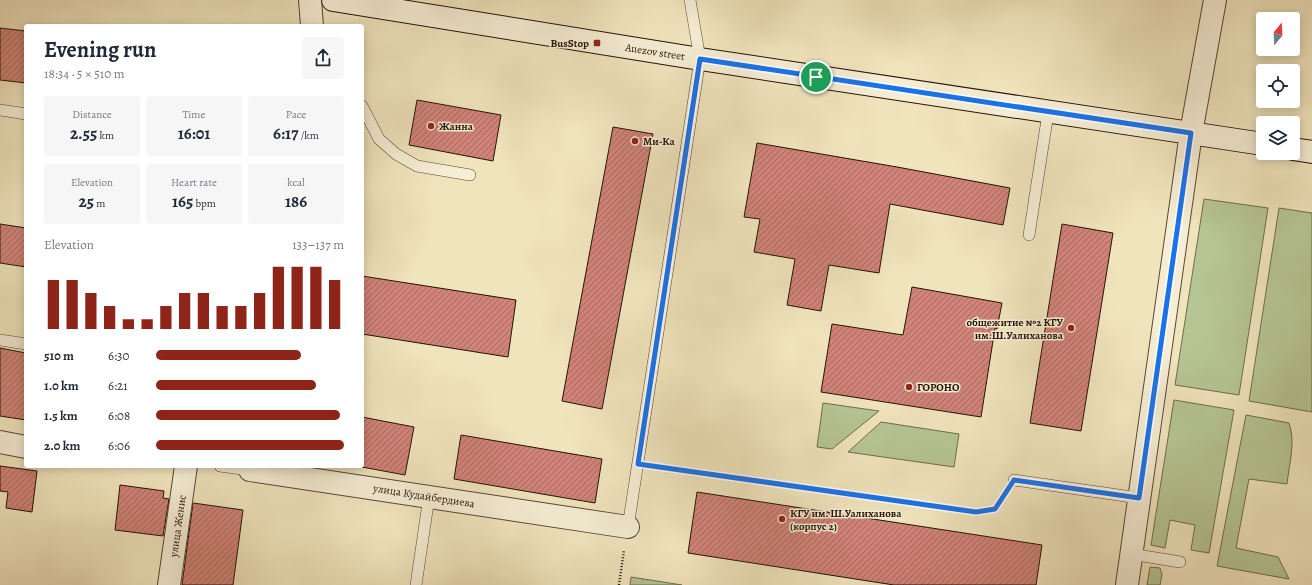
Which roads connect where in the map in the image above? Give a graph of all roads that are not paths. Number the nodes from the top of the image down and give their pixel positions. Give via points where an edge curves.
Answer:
1 (310, 0) edge
2 (333, 0) edge
3 (690, 0) edge
4 (1215, 0) edge
5 (312, 24) edge
6 (700, 59) junction
7 (0, 110) edge
8 (364, 110) edge
9 (1048, 113) junction
10 (24, 114) edge
11 (1191, 133) junction
12 (1256, 143) edge
13 (1300, 150) edge
14 (1312, 152) edge
15 (470, 175) dead end
16 (1029, 235) dead end
17 (0, 340) edge
18 (24, 344) edge
19 (0, 442) edge
20 (24, 447) edge
21 (186, 468) edge
22 (250, 468) edge
23 (1014, 480) road end
24 (429, 497) junction
25 (1139, 498) junction
26 (628, 527) joint
27 (1131, 554) junction
28 (1180, 562) dead end
29 (169, 585) edge
30 (416, 585) edge
31 (1127, 585) edge

1 - 5 street
2 - 6 street, Auezov street
3 - 6 lane
4 - 11 street
6 - 9 street, Auezov street
6 - 26 lane
7 - 10 lane
8 - 15 lane via 379,138 396,154 417,166
9 - 11 street, Auezov street
9 - 16 lane
11 - 12 street, Auezov street
11 - 25 street
13 - 14 street
17 - 18 lane
19 - 20 street
21 - 29 street, улица Женис
22 - 24 street, улица Кудайбердиева
23 - 25 lane
24 - 26 street, улица Кудайбердиева
24 - 30 lane
25 - 27 street
27 - 28 lane
27 - 31 street

